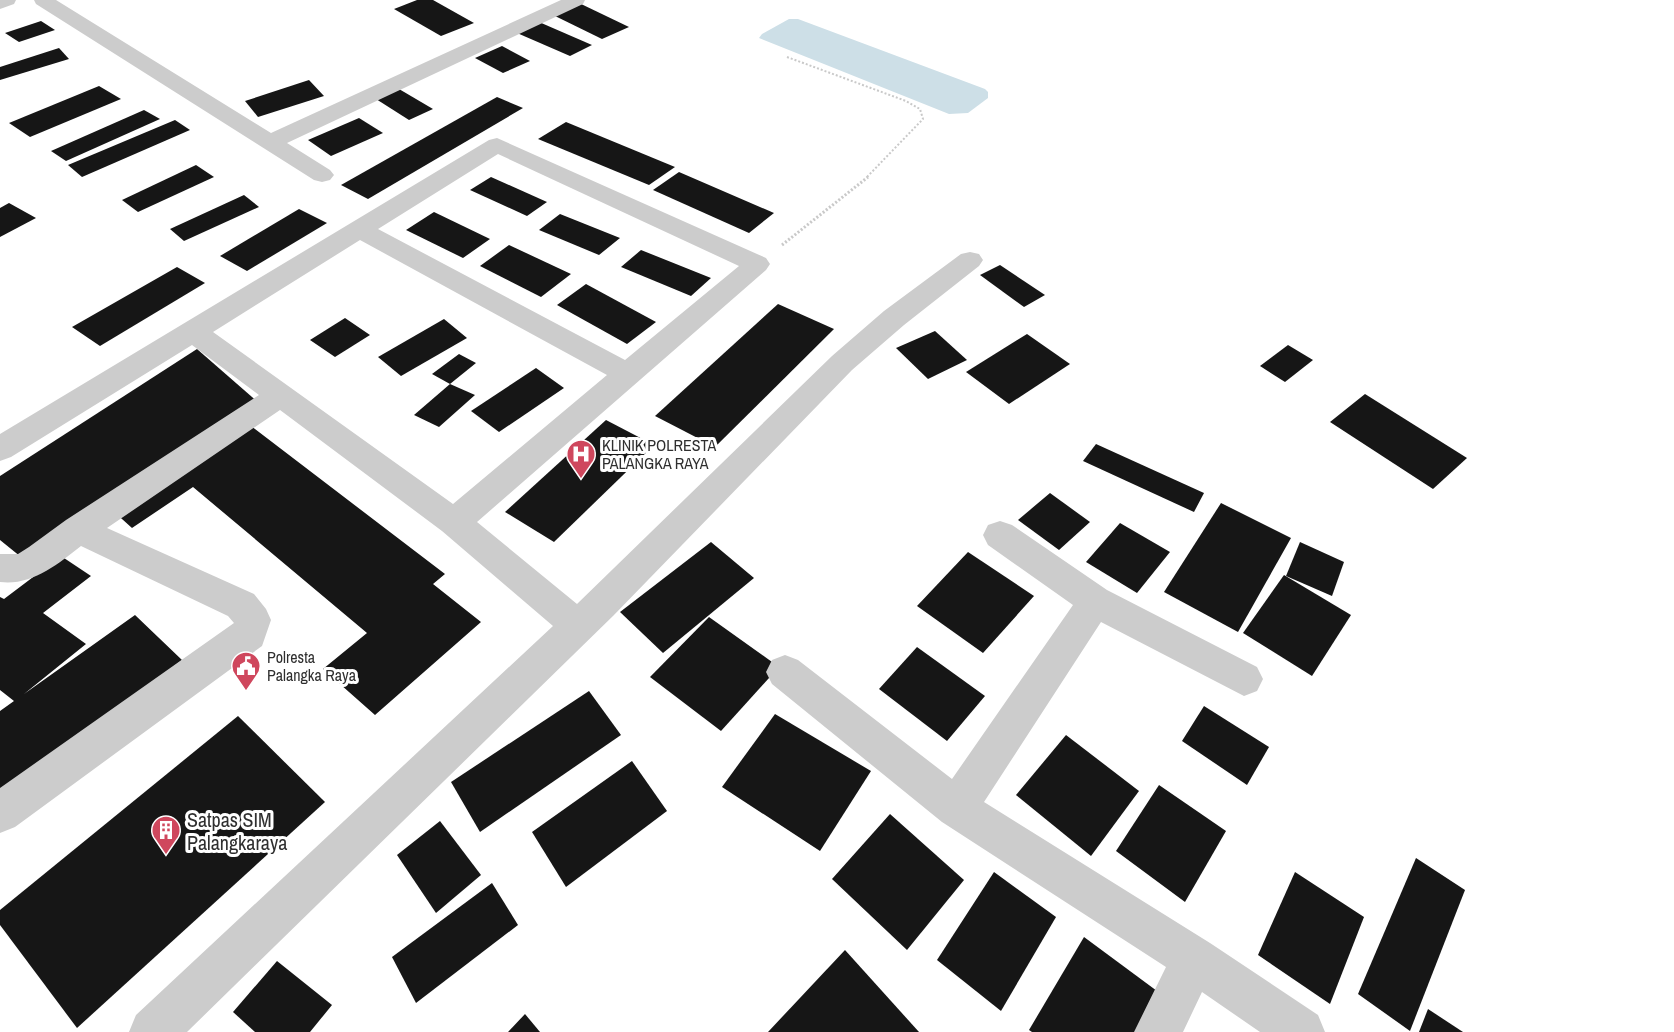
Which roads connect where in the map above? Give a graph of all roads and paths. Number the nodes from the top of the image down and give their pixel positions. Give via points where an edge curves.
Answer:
1 (7, 0) edge
2 (43, 0) edge
3 (576, 0) edge
4 (0, 3) edge
5 (787, 57) dead end
6 (269, 143) junction
7 (322, 175) dead end
8 (358, 229) junction
9 (970, 260) dead end
10 (757, 264) junction
11 (191, 330) junction
12 (628, 374) junction
13 (280, 395) junction
14 (0, 449) edge
15 (454, 522) junction
16 (78, 530) junction
17 (1000, 535) dead end
18 (0, 568) edge
19 (1095, 601) junction
20 (578, 626) junction
21 (785, 672) dead end
22 (1244, 679) dead end
23 (956, 808) junction
24 (0, 813) edge
25 (1194, 959) junction
26 (153, 1032) edge
27 (1158, 1032) edge
28 (1301, 1032) edge

1 - 4 street
2 - 6 street
3 - 6 street
5 - 10 path via 906,101 920,109 923,118 834,207
6 - 7 street
8 - 10 street via 497,145
8 - 11 street
8 - 12 street
9 - 20 street via 842,363
10 - 12 street
11 - 13 street
11 - 14 street
12 - 15 street
13 - 15 street
13 - 16 street
15 - 20 street
16 - 18 street via 27,565 16,570
16 - 24 street via 242,605 253,620 249,635
17 - 19 street
19 - 22 street
19 - 23 street
20 - 26 street
21 - 23 street
23 - 25 street
25 - 27 street
25 - 28 street

